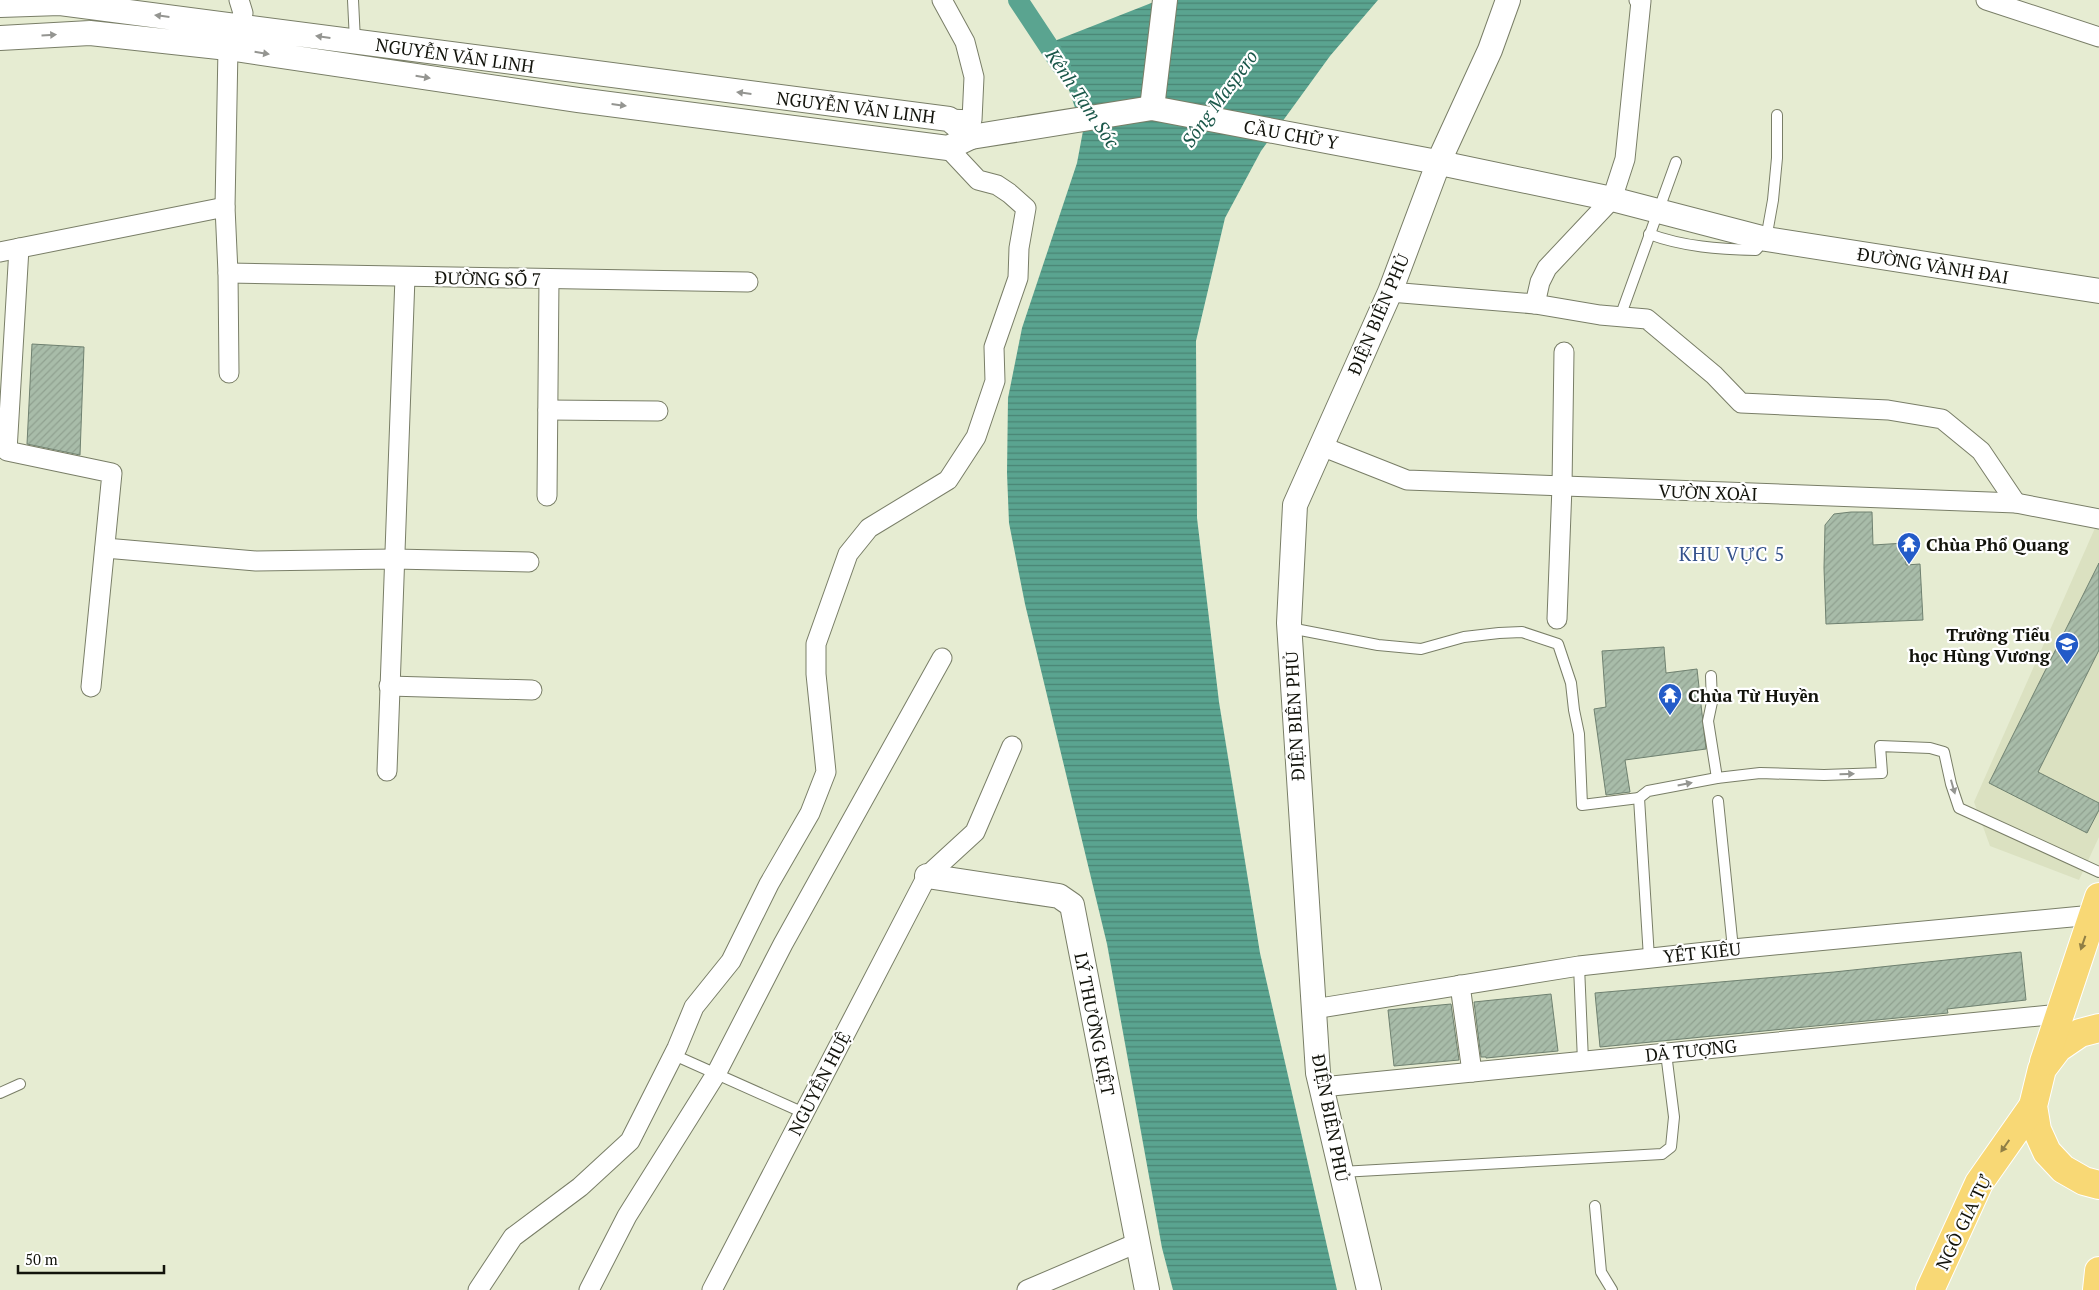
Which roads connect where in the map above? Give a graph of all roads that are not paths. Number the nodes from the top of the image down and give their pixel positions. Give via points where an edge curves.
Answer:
1 (239, 0) edge
2 (353, 0) edge
3 (942, 0) edge
4 (1165, 0) edge
5 (1508, 0) edge
6 (1639, 0) edge
7 (1986, 0) edge
8 (0, 5) edge
9 (239, 26) junction
10 (2099, 37) edge
11 (0, 38) edge
12 (356, 41) junction
13 (228, 48) junction
14 (581, 72) junction
15 (578, 100) junction
16 (1152, 108) junction
17 (1777, 115) dead end
18 (949, 119) junction
19 (971, 137) junction
20 (948, 148) junction
21 (1437, 162) junction
22 (1676, 162) dead end
23 (1612, 199) junction
24 (225, 207) junction
25 (1658, 211) junction
26 (1649, 234) junction
27 (1766, 239) junction
28 (19, 248) junction
29 (0, 252) edge
30 (228, 273) junction
31 (405, 277) junction
32 (549, 279) junction
33 (748, 282) dead end
34 (2099, 291) edge
35 (1390, 292) junction
36 (1535, 304) junction
37 (1620, 317) junction
38 (1564, 352) dead end
39 (229, 373) dead end
40 (548, 410) junction
41 (658, 411) dead end
42 (1321, 446) junction
43 (1562, 486) junction
44 (547, 496) dead end
45 (2016, 503) junction
46 (2099, 519) edge
47 (105, 548) junction
48 (394, 559) junction
49 (529, 562) dead end
50 (1557, 619) dead end
51 (1289, 628) junction
52 (942, 658) dead end
53 (1711, 676) dead end
54 (390, 686) junction
55 (91, 687) dead end
56 (532, 690) dead end
57 (1012, 746) dead end
58 (387, 770) dead end
59 (1717, 778) junction
60 (1639, 798) junction
61 (1718, 801) dead end
62 (2099, 872) edge
63 (927, 876) junction
64 (2096, 906) edge
65 (1733, 949) junction
66 (1649, 958) junction
67 (1579, 966) junction
68 (1460, 985) junction
69 (1314, 1009) junction
70 (2060, 1014) junction
71 (2099, 1028) edge
72 (1666, 1053) junction
73 (674, 1055) junction
74 (1583, 1061) junction
75 (2042, 1069) junction
76 (1472, 1072) junction
77 (716, 1074) junction
78 (20, 1084) dead end
79 (1322, 1087) junction
80 (0, 1093) edge
81 (2033, 1106) junction
82 (804, 1112) junction
83 (1341, 1172) junction
84 (2099, 1185) edge
85 (1595, 1206) dead end
86 (1137, 1243) junction
87 (2099, 1271) edge
88 (478, 1290) edge
89 (589, 1290) edge
90 (712, 1290) edge
91 (1027, 1290) edge
92 (1147, 1290) edge
93 (1369, 1290) edge
94 (1612, 1290) edge
95 (1930, 1290) edge
96 (2097, 1290) edge

1 - 9 street via 243,13
2 - 12 lane
3 - 18 street via 965,42 974,77 972,120
4 - 16 street
5 - 21 street, ĐIỆN BIÊN PHỦ via 1490,50
6 - 23 street via 1625,159
7 - 10 street
9 -> 8 street, NGUYỄN VĂN LINH via 60,3
12 -> 9 street, NGUYỄN VĂN LINH
9 - 13 street
11 -> 13 street, NGUYỄN VĂN LINH via 90,33
12 - 14 street, NGUYỄN VĂN LINH
13 -> 15 street, NGUYỄN VĂN LINH
13 - 24 street
14 - 15 street
18 -> 14 street, NGUYỄN VĂN LINH
15 -> 20 street, NGUYỄN VĂN LINH
16 - 19 street, CẦU CHỮ Y
16 - 21 street, CẦU CHỮ Y
17 - 27 lane via 1777,158
18 - 19 street, NGUYỄN VĂN LINH
19 - 20 street, NGUYỄN VĂN LINH
20 - 73 street via 978,180 1009,193 1026,208 1018,278 994,347 995,381 976,437 948,480 869,528 848,554 816,644 826,772 810,813 768,884 731,961 694,1006
21 - 23 street, CẦU CHỮ Y
21 - 35 street, ĐIỆN BIÊN PHỦ
22 - 25 lane
23 - 25 street, ĐƯỜNG VÀNH ĐAI
23 - 36 street via 1547,268
24 - 28 street
24 - 30 street
25 - 26 lane
25 - 27 street, ĐƯỜNG VÀNH ĐAI
26 - 27 lane via 1681,244 1731,250 1756,250
26 - 37 lane
27 - 34 street, ĐƯỜNG VÀNH ĐAI
28 - 29 street
28 - 47 street via 7,451 112,473
30 - 31 street, ĐƯỜNG SỐ 7
30 - 39 street
31 - 32 street, ĐƯỜNG SỐ 7
31 - 48 street
32 - 33 street, ĐƯỜNG SỐ 7
32 - 40 street
35 - 36 street
35 - 42 street, ĐIỆN BIÊN PHỦ
36 - 37 street
37 - 45 street via 1646,319 1714,375 1741,402 1888,410 1942,419 1981,451
38 - 43 street
40 - 41 street
40 - 44 street
42 - 43 street, VƯỜN XOÀI via 1407,480
42 - 51 street, ĐIỆN BIÊN PHỦ via 1295,505
43 - 45 street, VƯỜN XOÀI
43 - 50 street
45 - 46 street, VƯỜN XOÀI
47 - 48 street via 256,561
47 - 55 street
48 - 49 street
48 - 54 street
51 - 60 lane via 1378,645 1422,649 1464,637 1499,632 1522,632 1558,644 1571,683 1579,734 1582,806
51 - 69 street, ĐIỆN BIÊN PHỦ
52 - 77 street via 783,944
53 - 59 lane via 1712,702 1708,721
54 - 56 street
54 - 58 street
57 - 63 street, NGUYỄN HUỆ via 975,832
60 -> 59 lane via 1648,791
59 -> 62 lane via 1760,773 1882,773 1880,746 1930,748 1944,752 1959,808
60 - 66 lane
61 - 65 lane
63 - 82 street, NGUYỄN HUỆ
63 - 86 street, LÝ THƯỜNG KIỆT via 1059,896 1072,905
64 - 65 street, YẾT KIÊU
64 -> 70 main road
65 - 66 street, YẾT KIÊU
66 - 67 street, YẾT KIÊU
67 - 68 street, YẾT KIÊU
67 - 74 lane
68 - 69 street, YẾT KIÊU
68 - 76 street
69 - 79 street, ĐIỆN BIÊN PHỦ via 1318,1073
70 - 72 street, DÃ TƯỢNG
70 - 75 main road
71 - 75 main road via 2080,1033 2058,1048
72 - 74 street, DÃ TƯỢNG
72 - 83 lane via 1674,1117 1671,1147 1662,1154
73 - 77 lane
73 - 88 street via 630,1141 580,1186 513,1237
74 - 76 street, DÃ TƯỢNG
75 - 81 main road
76 - 79 street, DÃ TƯỢNG
77 - 82 lane
77 - 89 street via 627,1216
78 - 80 lane
79 - 83 street, ĐIỆN BIÊN PHỦ
81 - 84 main road via 2037,1130 2047,1152 2063,1169
81 -> 95 main road, NGÔ GIA TỰ via 1979,1183
82 - 90 street, NGUYỄN HUỆ
83 - 93 street, ĐIỆN BIÊN PHỦ
85 - 94 lane via 1601,1272
86 - 91 street
86 - 92 street, LÝ THƯỜNG KIỆT
87 - 96 main road

